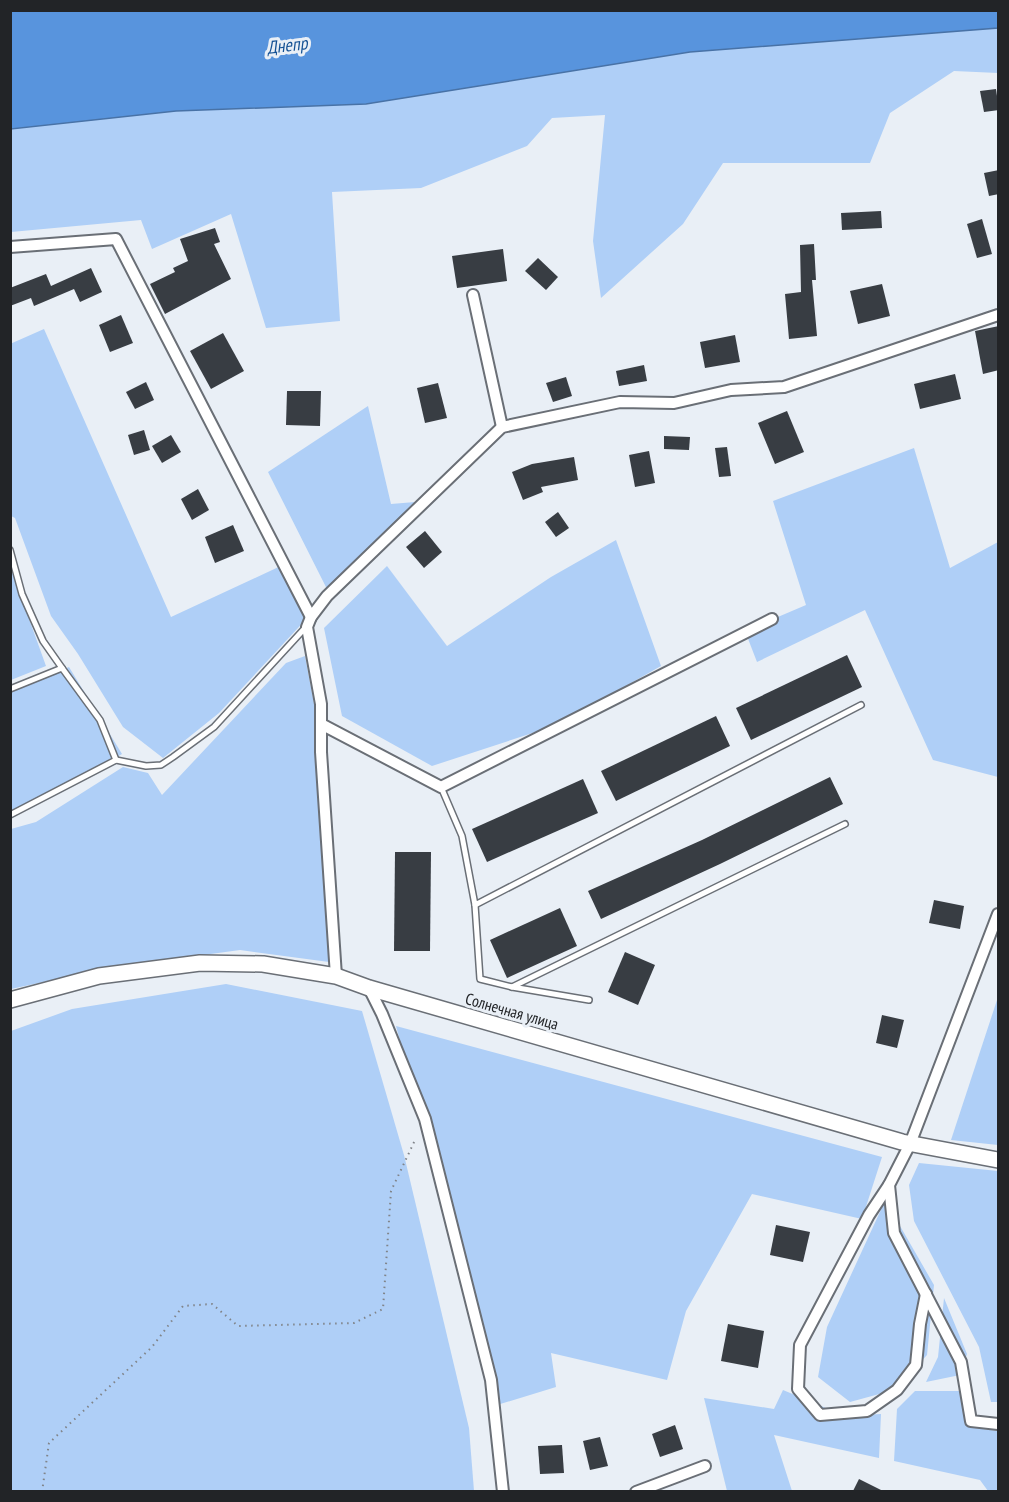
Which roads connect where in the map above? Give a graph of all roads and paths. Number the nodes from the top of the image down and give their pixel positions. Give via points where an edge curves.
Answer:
1 (10, 247) edge
2 (473, 295) dead end
3 (999, 315) edge
4 (502, 427) junction
5 (10, 550) edge
6 (772, 619) dead end
7 (309, 622) junction
8 (62, 668) junction
9 (10, 689) edge
10 (861, 705) dead end
11 (321, 724) junction
12 (116, 760) junction
13 (441, 787) junction
14 (10, 815) edge
15 (845, 824) dead end
16 (475, 905) junction
17 (999, 914) edge
18 (336, 976) junction
19 (512, 987) junction
20 (369, 988) junction
21 (10, 1000) edge
22 (589, 1000) dead end
23 (425, 1119) junction
24 (910, 1144) junction
25 (999, 1160) edge
26 (889, 1185) junction
27 (926, 1294) junction
28 (999, 1424) edge
29 (705, 1466) dead end
30 (42, 1491) edge
31 (503, 1491) edge
32 (636, 1491) edge

1 - 7 street via 117,239
2 - 4 street
3 - 4 street via 784,387 731,390 674,403 620,402
4 - 7 street via 327,596
5 - 8 lane via 30,613
6 - 13 street
7 - 11 street
7 - 12 lane via 214,727 167,761 146,766
8 - 9 lane
8 - 12 lane via 100,720
10 - 16 lane
11 - 13 street
11 - 18 street
12 - 14 lane
13 - 16 lane via 462,836
15 - 19 lane
16 - 19 lane via 480,979
17 - 24 street
18 - 20 street, Солнечная улица
18 - 21 street, Солнечная улица via 263,964 200,963 99,976
19 - 22 lane
20 - 23 street
20 - 24 street, Солнечная улица
23 - 30 path via 391,1191 383,1309 354,1323 238,1326 212,1304 183,1306 152,1347 49,1443
23 - 31 street via 491,1380
24 - 25 street, Солнечная улица
24 - 26 street
26 - 27 street via 894,1233
26 - 27 street via 800,1345 798,1389 820,1415 867,1411 897,1390 916,1365
27 - 28 street via 961,1362 971,1421
29 - 32 street

